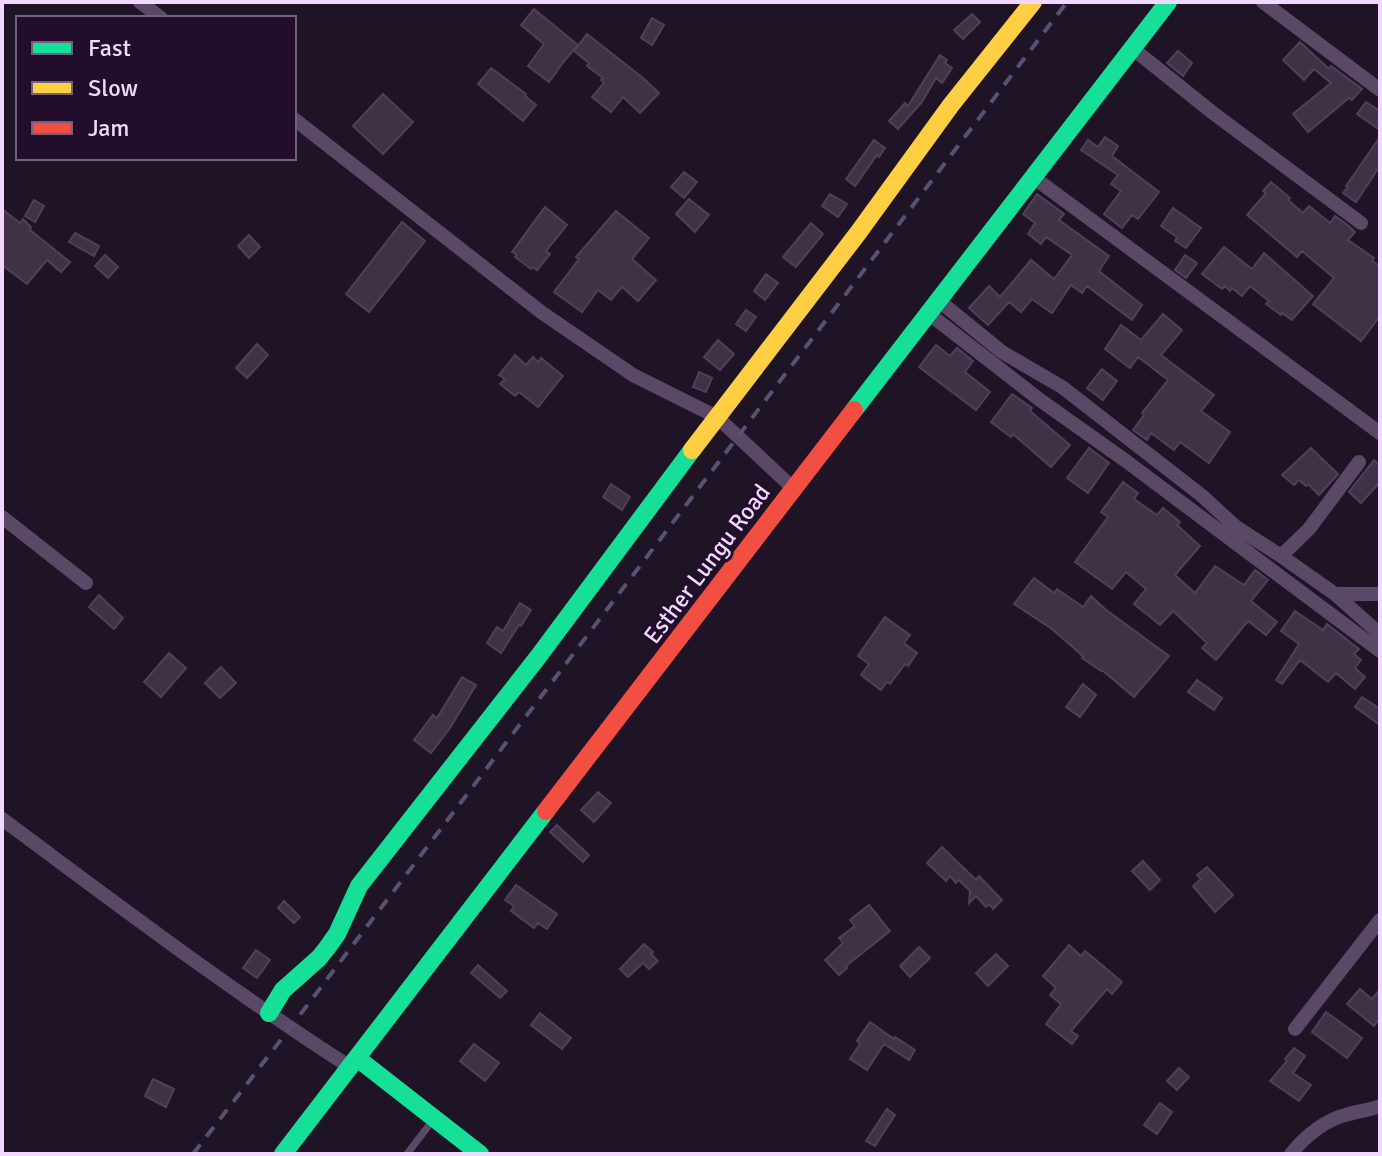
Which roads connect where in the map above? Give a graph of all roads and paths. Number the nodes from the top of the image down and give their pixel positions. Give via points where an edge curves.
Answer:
1 (140, 2) edge
2 (1033, 2) edge
3 (1168, 2) edge
4 (1263, 2) edge
5 (158, 16) edge
6 (1132, 48) junction
7 (1380, 90) edge
8 (296, 121) edge
9 (1033, 177) junction
10 (1361, 223) dead end
11 (933, 306) junction
12 (717, 417) junction
13 (1380, 433) edge
14 (1359, 462) dead end
15 (794, 489) junction
16 (2, 517) edge
17 (1281, 556) junction
18 (86, 583) dead end
19 (1335, 594) junction
20 (1380, 594) edge
21 (1380, 634) edge
22 (1380, 651) edge
23 (2, 819) edge
24 (1380, 920) edge
25 (269, 1013) junction
26 (1295, 1029) dead end
27 (353, 1062) junction
28 (1380, 1106) edge
29 (435, 1118) junction
30 (283, 1154) edge
31 (407, 1154) edge
32 (480, 1154) edge
33 (1291, 1154) edge

1 - 5 street
2 - 12 street
3 - 6 street, Esther Lungu Road
4 - 7 street
6 - 9 street, Esther Lungu Road
6 - 10 street
8 - 12 street via 541,312 633,375
9 - 11 street, Esther Lungu Road
9 - 13 street
11 - 15 street, Esther Lungu Road
11 - 17 street via 1062,387 1236,527
11 - 22 street via 1040,400
12 - 15 street
12 - 25 street via 359,886 337,934 319,958 283,990
14 - 17 street via 1309,529
15 - 27 street, Esther Lungu Road
16 - 18 street
17 - 19 street
19 - 20 street
19 - 21 street
23 - 25 street
24 - 26 street
25 - 27 street
27 - 29 street
27 - 30 street, Esther Lungu Road
28 - 33 street via 1324,1124
29 - 31 lane
29 - 32 street

